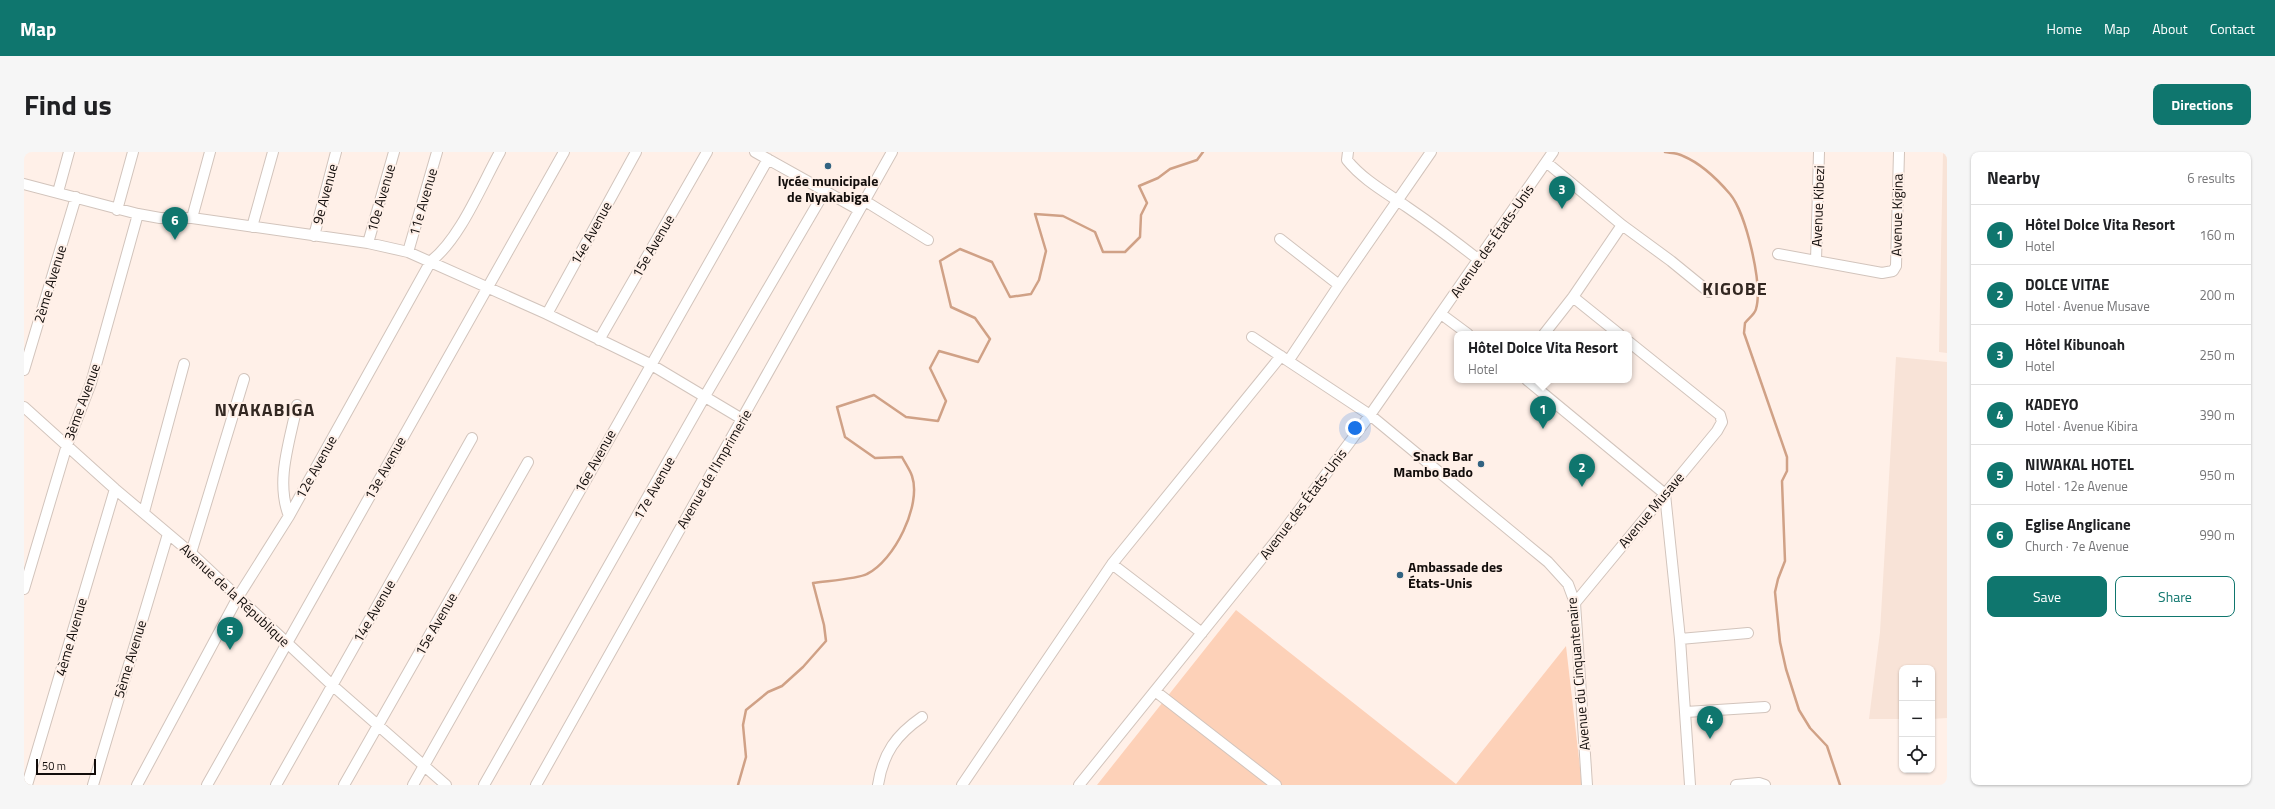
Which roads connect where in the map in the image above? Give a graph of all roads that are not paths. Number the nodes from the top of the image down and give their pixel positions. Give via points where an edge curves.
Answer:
1 (69, 152) edge
2 (133, 152) edge
3 (210, 152) edge
4 (273, 152) edge
5 (336, 152) edge
6 (394, 152) edge
7 (437, 152) edge
8 (500, 152) edge
9 (564, 152) edge
10 (636, 152) edge
11 (707, 152) edge
12 (755, 152) edge
13 (892, 152) edge
14 (1348, 152) edge
15 (1431, 152) edge
16 (1553, 152) edge
17 (1819, 152) edge
18 (1899, 152) edge
19 (768, 159) junction
20 (1546, 162) junction
21 (24, 184) edge
22 (825, 191) junction
23 (58, 192) junction
24 (76, 197) junction
25 (1398, 200) junction
26 (862, 206) junction
27 (117, 210) junction
28 (138, 214) junction
29 (192, 218) junction
30 (1622, 225) junction
31 (252, 227) junction
32 (314, 236) junction
33 (1280, 239) dead end
34 (928, 240) dead end
35 (368, 243) junction
36 (408, 252) junction
37 (1778, 254) dead end
38 (1479, 260) junction
39 (1816, 260) junction
40 (432, 261) junction
41 (1339, 285) junction
42 (487, 287) junction
43 (1709, 292) dead end
44 (1573, 297) junction
45 (547, 314) junction
46 (1441, 314) junction
47 (1464, 331) edge
48 (1546, 331) edge
49 (1615, 331) edge
50 (1252, 338) dead end
51 (599, 340) junction
52 (1632, 344) edge
53 (1285, 358) junction
54 (184, 364) dead end
55 (650, 364) junction
56 (24, 370) edge
57 (244, 379) dead end
58 (1531, 383) edge
59 (705, 396) junction
60 (297, 405) dead end
61 (24, 406) edge
62 (1370, 415) junction
63 (742, 419) junction
64 (472, 438) dead end
65 (67, 445) junction
66 (528, 462) dead end
67 (115, 490) junction
68 (1665, 494) junction
69 (144, 512) junction
70 (289, 516) junction
71 (168, 534) junction
72 (191, 553) junction
73 (1112, 564) junction
74 (24, 589) edge
75 (238, 597) junction
76 (1575, 603) junction
77 (1202, 633) junction
78 (1748, 633) dead end
79 (1680, 639) junction
80 (286, 643) junction
81 (332, 685) junction
82 (1155, 691) junction
83 (1765, 707) dead end
84 (1686, 712) junction
85 (922, 717) dead end
86 (378, 724) junction
87 (424, 764) junction
88 (966, 784) edge
89 (27, 785) edge
90 (92, 785) edge
91 (137, 785) edge
92 (208, 785) edge
93 (276, 785) edge
94 (344, 785) edge
95 (413, 785) edge
96 (446, 785) edge
97 (484, 785) edge
98 (536, 785) edge
99 (878, 785) edge
100 (1079, 785) edge
101 (1276, 785) edge
102 (1587, 785) edge
103 (1690, 785) edge
104 (1736, 785) edge
105 (1764, 785) edge

1 - 23 street
2 - 27 street
3 - 29 street
4 - 31 street
5 - 32 street, 9e Avenue
6 - 35 street, 10e Avenue
7 - 36 street, 11e Avenue
8 - 40 street, 12e Avenue via 461,224 446,247
9 - 42 street, 13e Avenue
10 - 45 street, 14e Avenue
11 - 51 street, 15e Avenue
12 - 19 street
13 - 26 street, Avenue de l'Imprimerie
14 - 25 street via 1347,160 1353,167
15 - 25 street
16 - 20 street, Avenue des États-Unis
17 - 39 street, Avenue Kibezi
18 - 39 street, Avenue Kigina via 1894,271 1882,273
19 - 22 street
19 - 55 street, 16e Avenue
20 - 30 street
20 - 38 street, Avenue des États-Unis
21 - 23 street
22 - 26 street
22 - 59 street, 17e Avenue
23 - 24 street
24 - 27 street
24 - 56 street, 2ème Avenue
25 - 38 street
25 - 41 street
26 - 34 street
26 - 63 street, Avenue de l'Imprimerie
27 - 28 street
28 - 29 street via 160,218
28 - 65 street, 3ème Avenue via 91,383
29 - 31 street
30 - 43 street
30 - 44 street
31 - 32 street
32 - 35 street
33 - 41 street
35 - 36 street
36 - 40 street
37 - 39 street
38 - 46 street, Avenue des États-Unis
40 - 42 street
40 - 70 street, 12e Avenue
41 - 53 street
42 - 45 street
42 - 80 street, 13e Avenue
44 - 48 street
44 - 49 street
45 - 51 street
46 - 47 street
46 - 62 street, Avenue des États-Unis
50 - 53 street, Avenue du Cinquantenaire
51 - 55 street
52 - 68 street, Avenue Musave via 1720,415 1722,422
53 - 62 street, Avenue du Cinquantenaire
53 - 73 street
54 - 69 street
55 - 59 street
55 - 87 street, 16e Avenue
57 - 72 street
58 - 68 street
59 - 63 street
59 - 97 street, 17e Avenue
60 - 70 street via 282,481 283,502
61 - 65 street, Avenue de la République
62 - 76 street, Avenue du Cinquantenaire via 1548,562 1567,583
62 - 77 street, Avenue des États-Unis via 1279,537
63 - 98 street, Avenue de l'Imprimerie
64 - 81 street, 14e Avenue
65 - 67 street, Avenue de la République
65 - 74 street, 3ème Avenue
66 - 86 street, 15e Avenue
67 - 69 street, Avenue de la République
67 - 89 street, 4ème Avenue
68 - 76 street, Avenue Musave
68 - 79 street
69 - 71 street, Avenue de la République
70 - 75 street, 12e Avenue
71 - 72 street, Avenue de la République
71 - 90 street, 5ème Avenue
72 - 75 street, Avenue de la République
73 - 77 street
73 - 88 street
75 - 80 street, Avenue de la République
75 - 91 street, 12e Avenue
76 - 102 street, Avenue du Cinquantenaire
77 - 82 street, Avenue des États-Unis
78 - 79 street
79 - 84 street
80 - 81 street, Avenue de la République
80 - 92 street, 13e Avenue
81 - 86 street, Avenue de la République
81 - 93 street, 14e Avenue
82 - 100 street, Avenue des États-Unis
82 - 101 street
83 - 84 street
84 - 103 street
85 - 99 street via 895,740 881,768
86 - 87 street, Avenue de la République
86 - 94 street, 15e Avenue
87 - 95 street, 16e Avenue
87 - 96 street, Avenue de la République
104 - 105 street

